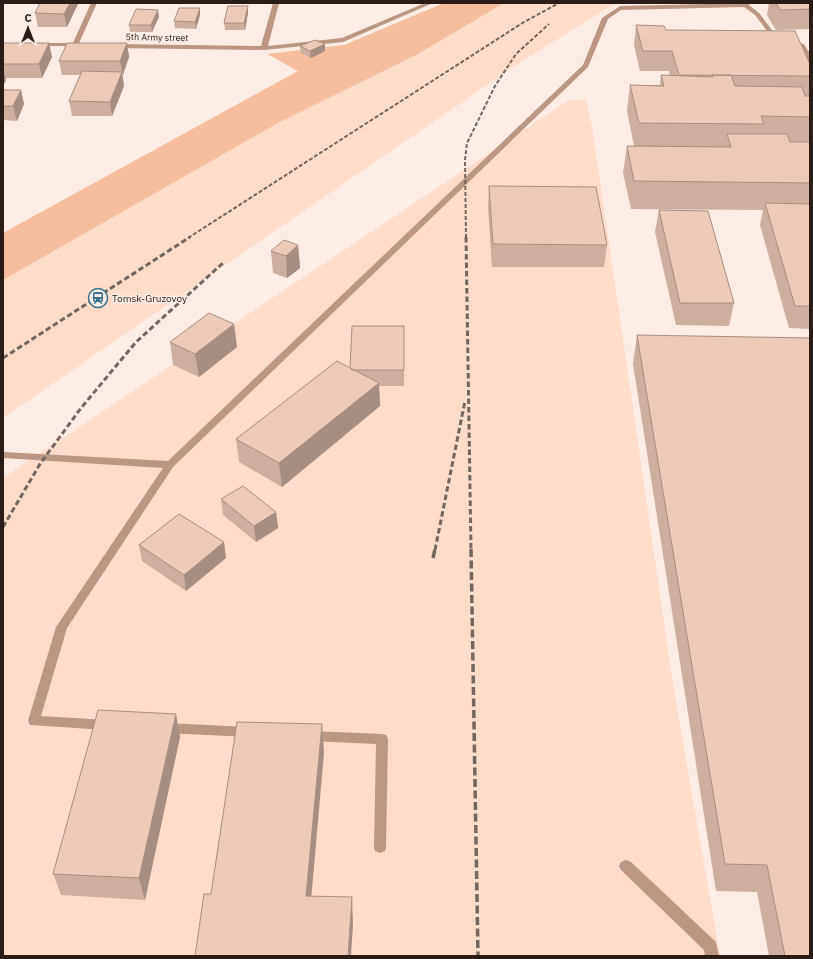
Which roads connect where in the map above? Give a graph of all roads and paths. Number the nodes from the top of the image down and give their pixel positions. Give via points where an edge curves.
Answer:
1 (94, 3) edge
2 (276, 3) edge
3 (430, 3) edge
4 (746, 4) edge
5 (33, 45) edge
6 (75, 45) junction
7 (83, 45) edge
8 (106, 46) edge
9 (264, 48) junction
10 (810, 60) edge
11 (3, 455) edge
12 (170, 465) junction
13 (121, 726) edge
14 (153, 728) edge
15 (264, 733) edge
16 (303, 735) edge
17 (380, 847) dead end
18 (626, 866) dead end
19 (712, 956) edge

1 - 6 street
2 - 9 street
3 - 9 street, 5th Army street via 343,40
4 - 10 street via 776,39 802,46
4 - 12 street via 620,8 605,18 586,66
5 - 6 street
6 - 7 street
8 - 9 street, 5th Army street
11 - 12 street
12 - 13 street via 62,627 34,721
14 - 15 street
16 - 17 street via 382,739
18 - 19 street via 710,947

